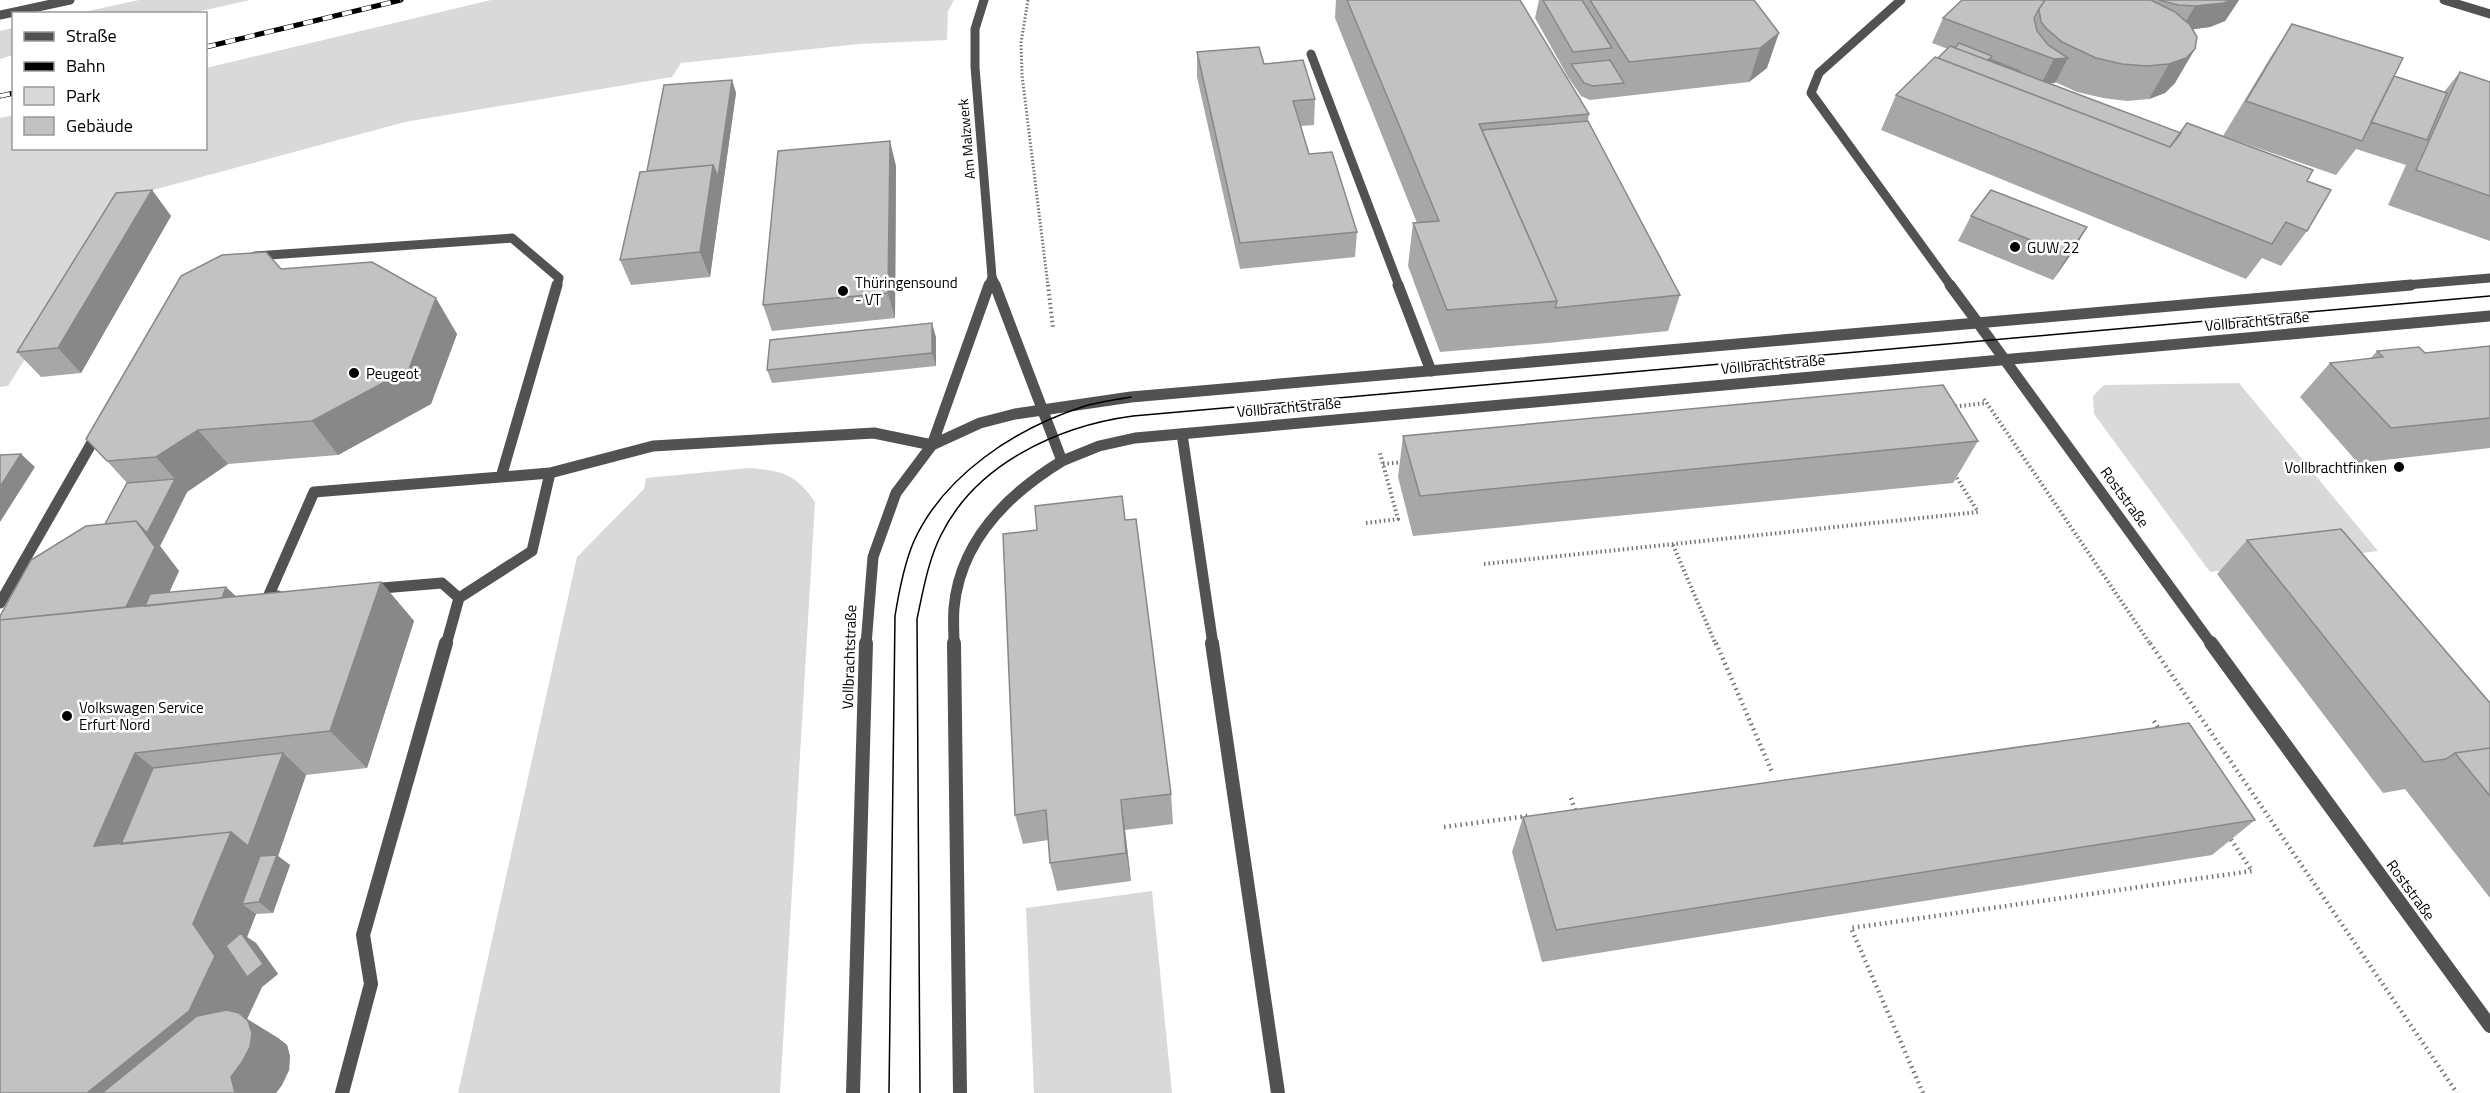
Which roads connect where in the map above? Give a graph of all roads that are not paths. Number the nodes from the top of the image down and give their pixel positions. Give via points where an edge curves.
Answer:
1 (70, 0) edge
2 (984, 0) edge
3 (1901, 0) edge
4 (2444, 0) edge
5 (14, 12) edge
6 (2490, 14) edge
7 (1311, 54) dead end
8 (239, 257) edge
9 (992, 278) junction
10 (2490, 279) edge
11 (2490, 316) edge
12 (1978, 323) junction
13 (2004, 360) junction
14 (1431, 371) junction
15 (1044, 414) junction
16 (105, 419) edge
17 (1182, 434) junction
18 (932, 444) junction
19 (1062, 461) junction
20 (550, 473) junction
21 (501, 477) junction
22 (361, 590) edge
23 (291, 595) edge
24 (459, 598) junction
25 (0, 603) edge
26 (2490, 1026) edge
27 (342, 1093) edge
28 (854, 1093) edge
29 (960, 1093) edge
30 (1278, 1093) edge

1 - 5 street
2 - 9 street, Am Malzwerk via 975,29 975,67
3 - 12 street, Roststraße via 1820,74 1812,93
4 - 6 street
7 - 14 street
8 - 21 street via 512,238 559,278
9 - 15 street, Am Malzwerk
9 - 18 street, Am Malzwerk
10 - 12 street
11 - 13 street, Vollbrachtstraße
12 - 13 street, Roststraße
12 - 14 street
13 - 17 street, Vollbrachtstraße
13 - 26 street, Roststraße
14 - 15 street via 1131,397
15 - 18 street via 980,423
15 - 19 street
16 - 25 street
17 - 19 street, Vollbrachtstraße via 1099,446
17 - 30 street
18 - 20 street via 874,433 653,446
18 - 28 street, Vollbrachtstraße via 896,493 873,557 867,614
19 - 29 street, Vollbrachtstraße via 1035,477 980,532 964,565 954,608
20 - 21 street
20 - 24 street via 532,551
21 - 23 street via 314,492 268,597
22 - 24 street via 442,583
24 - 27 street via 363,935 371,984

